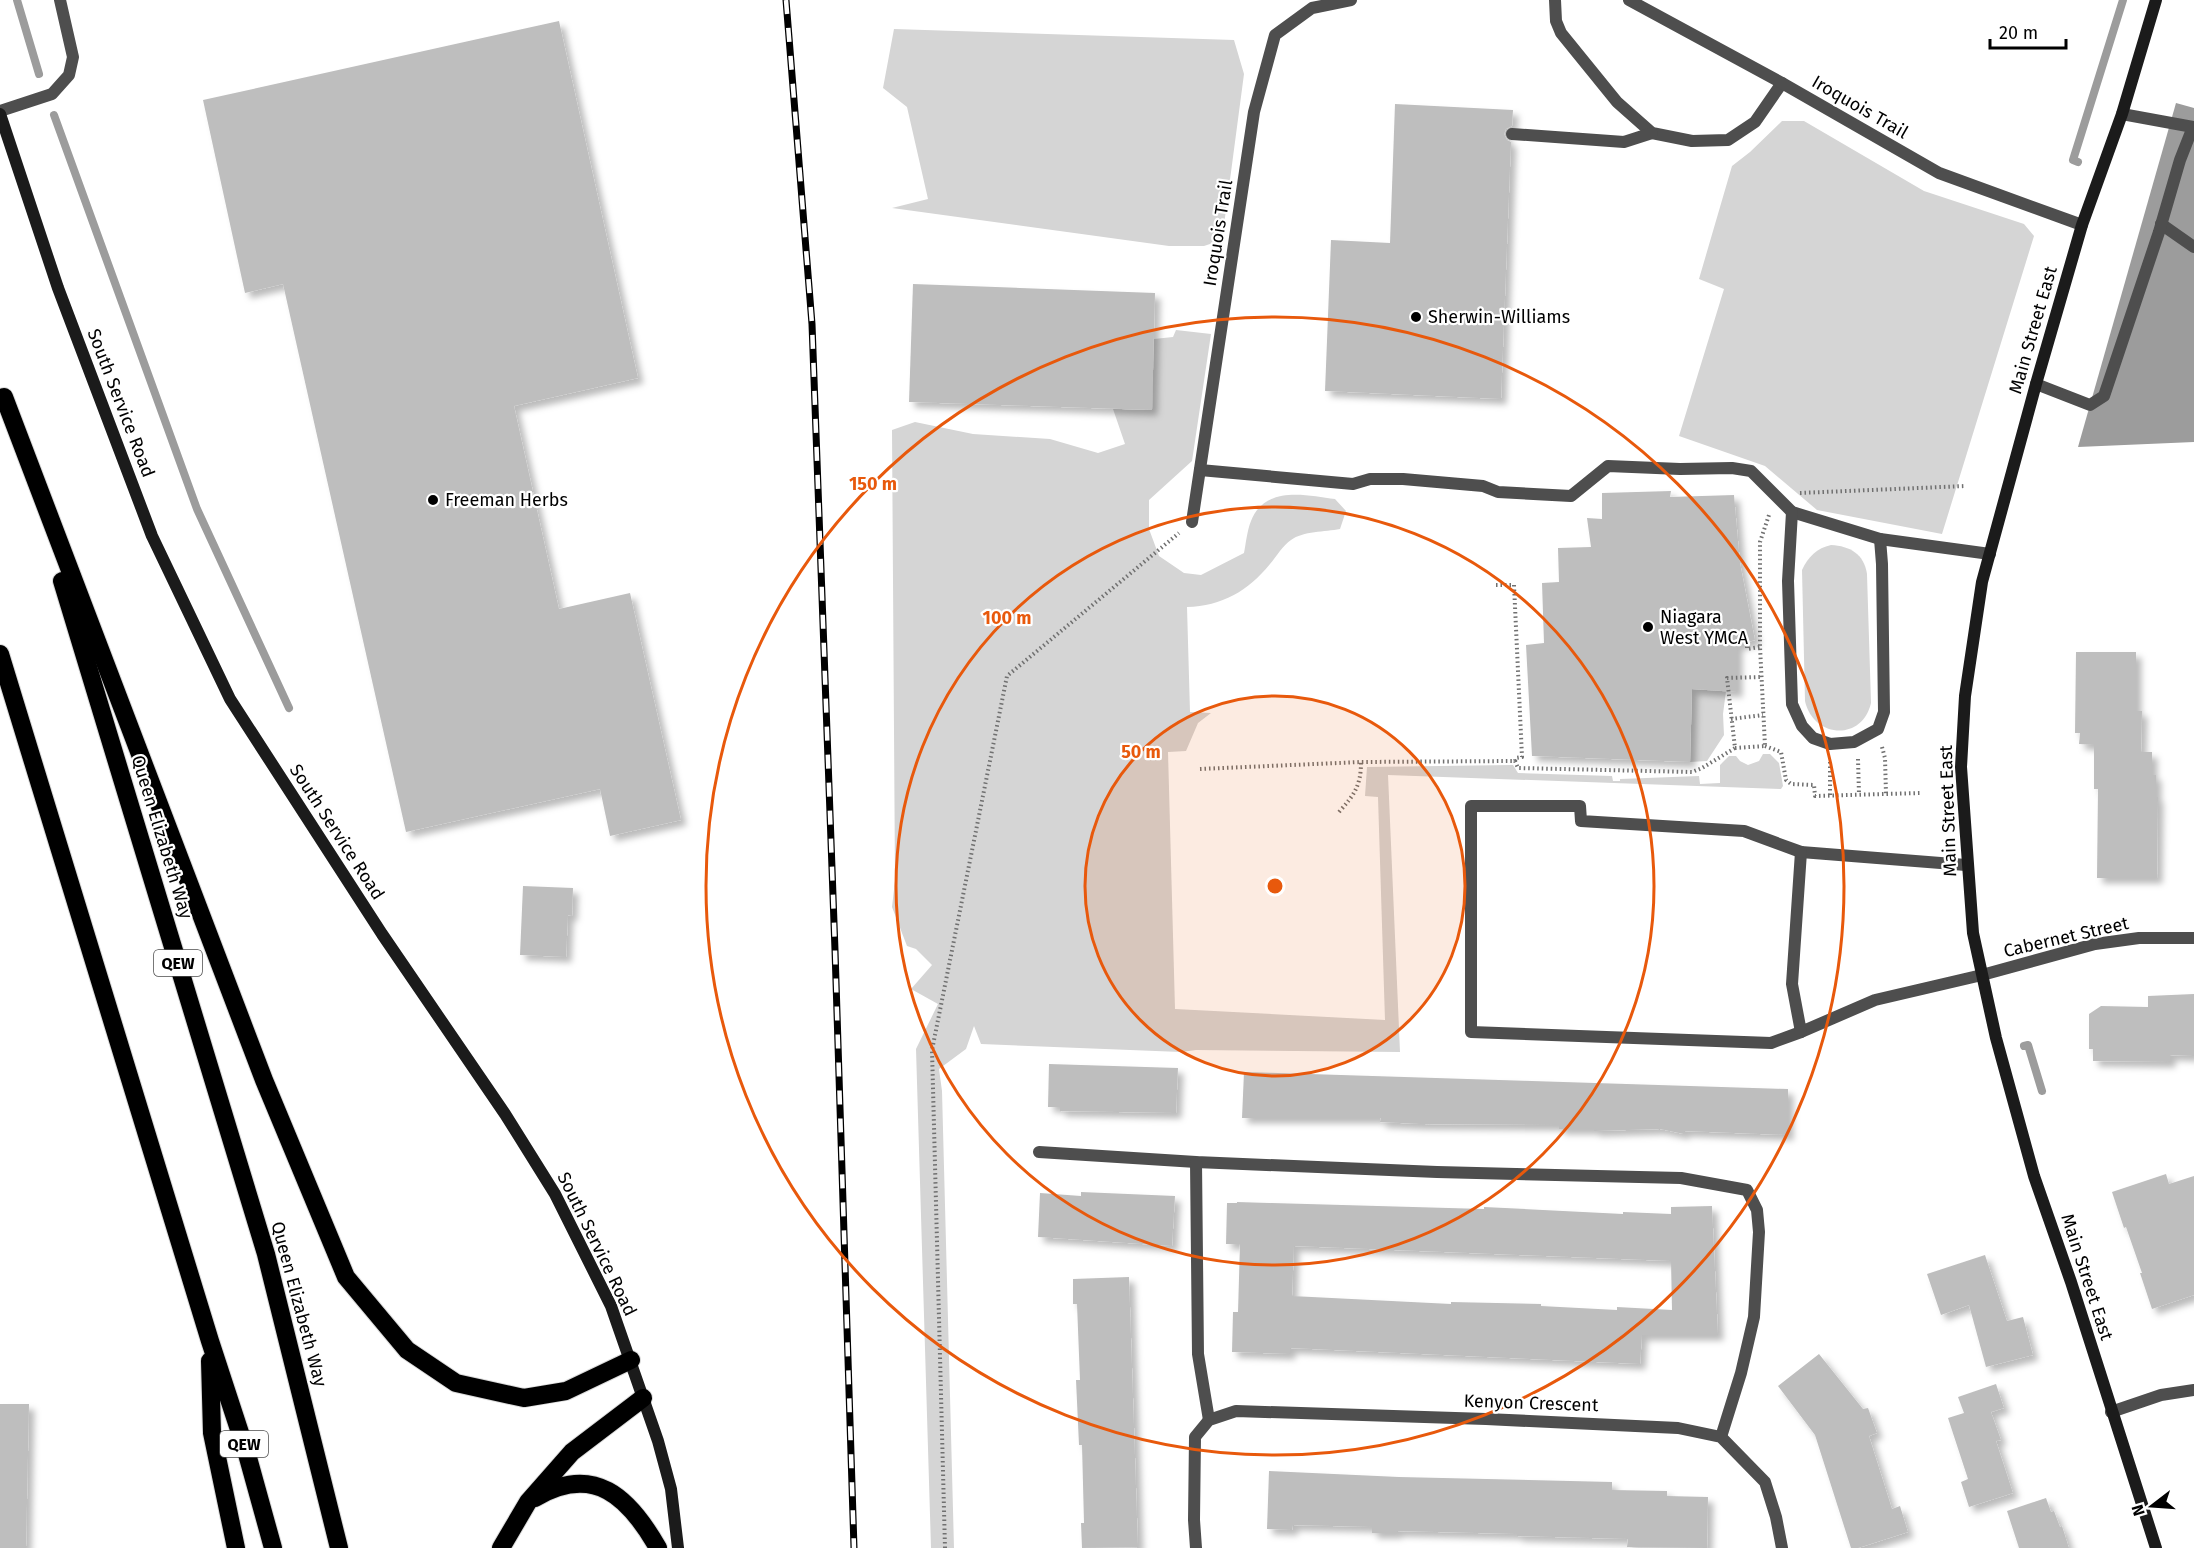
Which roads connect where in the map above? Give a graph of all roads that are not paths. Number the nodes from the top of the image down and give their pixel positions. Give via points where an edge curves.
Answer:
1 (60, 0) edge
2 (1351, 0) edge
3 (1555, 0) edge
4 (1629, 0) edge
5 (2156, 0) edge
6 (1782, 83) junction
7 (0, 112) edge
8 (2121, 114) junction
9 (1652, 133) junction
10 (1512, 134) dead end
11 (2161, 224) junction
12 (2082, 225) junction
13 (2194, 247) edge
14 (2036, 384) junction
15 (2, 390) edge
16 (1200, 470) junction
17 (1792, 512) junction
18 (1192, 522) road end
19 (1880, 539) junction
20 (1990, 554) junction
21 (0, 654) edge
22 (1801, 852) junction
23 (1966, 865) junction
24 (2194, 938) edge
25 (1982, 975) junction
26 (1801, 1032) junction
27 (1038, 1152) dead end
28 (1196, 1162) junction
29 (210, 1341) junction
30 (631, 1360) junction
31 (2194, 1390) edge
32 (643, 1398) junction
33 (2111, 1412) junction
34 (1209, 1420) junction
35 (1720, 1437) junction
36 (528, 1502) junction
37 (236, 1548) edge
38 (273, 1548) edge
39 (339, 1548) edge
40 (501, 1548) edge
41 (657, 1548) edge
42 (678, 1548) edge
43 (1196, 1548) edge
44 (1782, 1548) edge
45 (2156, 1548) edge

1 - 7 street via 72,57 69,75 52,94
2 - 16 street, Iroquois Trail via 1312,8 1275,35 1254,112
3 - 9 street via 1561,33 1617,102
4 - 6 street, Iroquois Trail
5 - 8 main road, Main Street East
6 - 9 street via 1755,122 1728,140 1692,141
6 - 12 street, Iroquois Trail via 1939,173
7 - 30 main road, South Service Road via 58,288 152,536 230,699 555,1194 611,1306
8 - 11 street via 2193,127
8 - 12 main road, Main Street East
9 - 10 street via 1623,142
11 - 13 street
11 - 14 street via 2104,396 2090,405
12 - 14 main road, Main Street East
14 - 20 main road, Main Street East
15 - 30 highway via 264,1080 346,1277 407,1350 456,1383 524,1398 566,1391
15 - 39 highway, Queen Elizabeth Way / QEW via 266,1254
16 - 17 street via 1353,484 1370,479 1403,479 1483,486 1498,492 1571,496 1608,466 1731,468 1750,471
16 - 18 street, Iroquois Trail
17 - 19 street
17 - 19 street via 1788,581 1792,704 1802,726 1813,738 1830,744 1854,742 1878,729 1884,712
19 - 20 street
20 - 23 main road, Main Street East via 1982,582 1965,696 1961,767
21 - 29 highway, QEW
22 - 23 street
22 - 26 street via 1792,984
22 - 26 street, Cabernet Street via 1744,831 1581,821 1580,806 1471,806 1472,1032 1771,1043
23 - 25 main road, Main Street East
24 - 25 street, Cabernet Street via 2139,938 2095,944
25 - 26 street, Cabernet Street via 1875,1000
25 - 33 main road, Main Street East via 2034,1176
27 - 28 street
28 - 34 street via 1198,1354
28 - 35 street via 1681,1178 1746,1191 1757,1210 1759,1232 1754,1317
29 - 37 highway via 212,1433
29 - 38 highway, QEW
30 - 32 main road, South Service Road
31 - 33 street via 2161,1395
32 - 36 highway via 572,1452
32 - 42 main road, South Service Road via 671,1489
33 - 45 main road, Main Street East
34 - 35 street, Kenyon Crescent via 1236,1411 1486,1419 1678,1428
34 - 43 street via 1195,1437
35 - 44 street via 1765,1482
36 - 40 highway
36 - 41 highway via 545,1492 575,1484 603,1488 614,1493 639,1519

